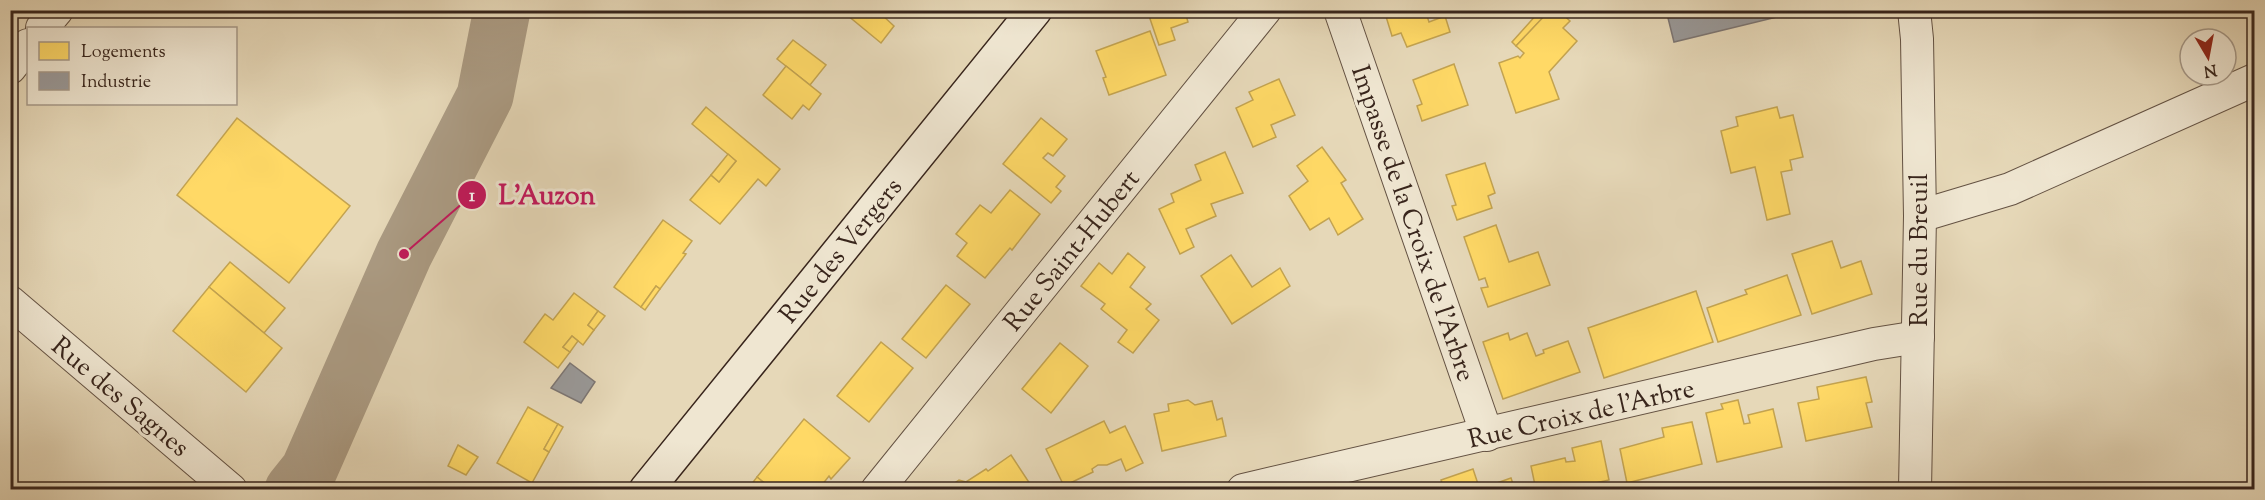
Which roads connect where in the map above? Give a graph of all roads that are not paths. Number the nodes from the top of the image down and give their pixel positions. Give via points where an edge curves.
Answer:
1 (57, 10) edge
2 (1035, 10) edge
3 (1265, 10) edge
4 (1340, 10) edge
5 (1914, 10) edge
6 (43, 27) edge
7 (27, 46) edge
8 (10, 68) edge
9 (2254, 80) edge
10 (1920, 216) junction
11 (10, 302) edge
12 (1918, 337) junction
13 (1487, 435) junction
14 (231, 489) edge
15 (646, 489) edge
16 (877, 489) edge
17 (1244, 489) edge
18 (1915, 489) edge

1 - 6 street
2 - 15 main road, Rue des Vergers
3 - 16 street, Rue Saint-Hubert
4 - 13 street, Impasse de la Croix de l’Arbre
5 - 10 street, Rue du Breuil
7 - 8 street
9 - 10 street via 2010,189
10 - 12 street, Rue du Breuil
11 - 14 street, Rue des Sagnes
12 - 13 street, Rue Croix de l'Arbre
12 - 18 street, Rue du Breuil
13 - 17 street, Rue Croix de l'Arbre

